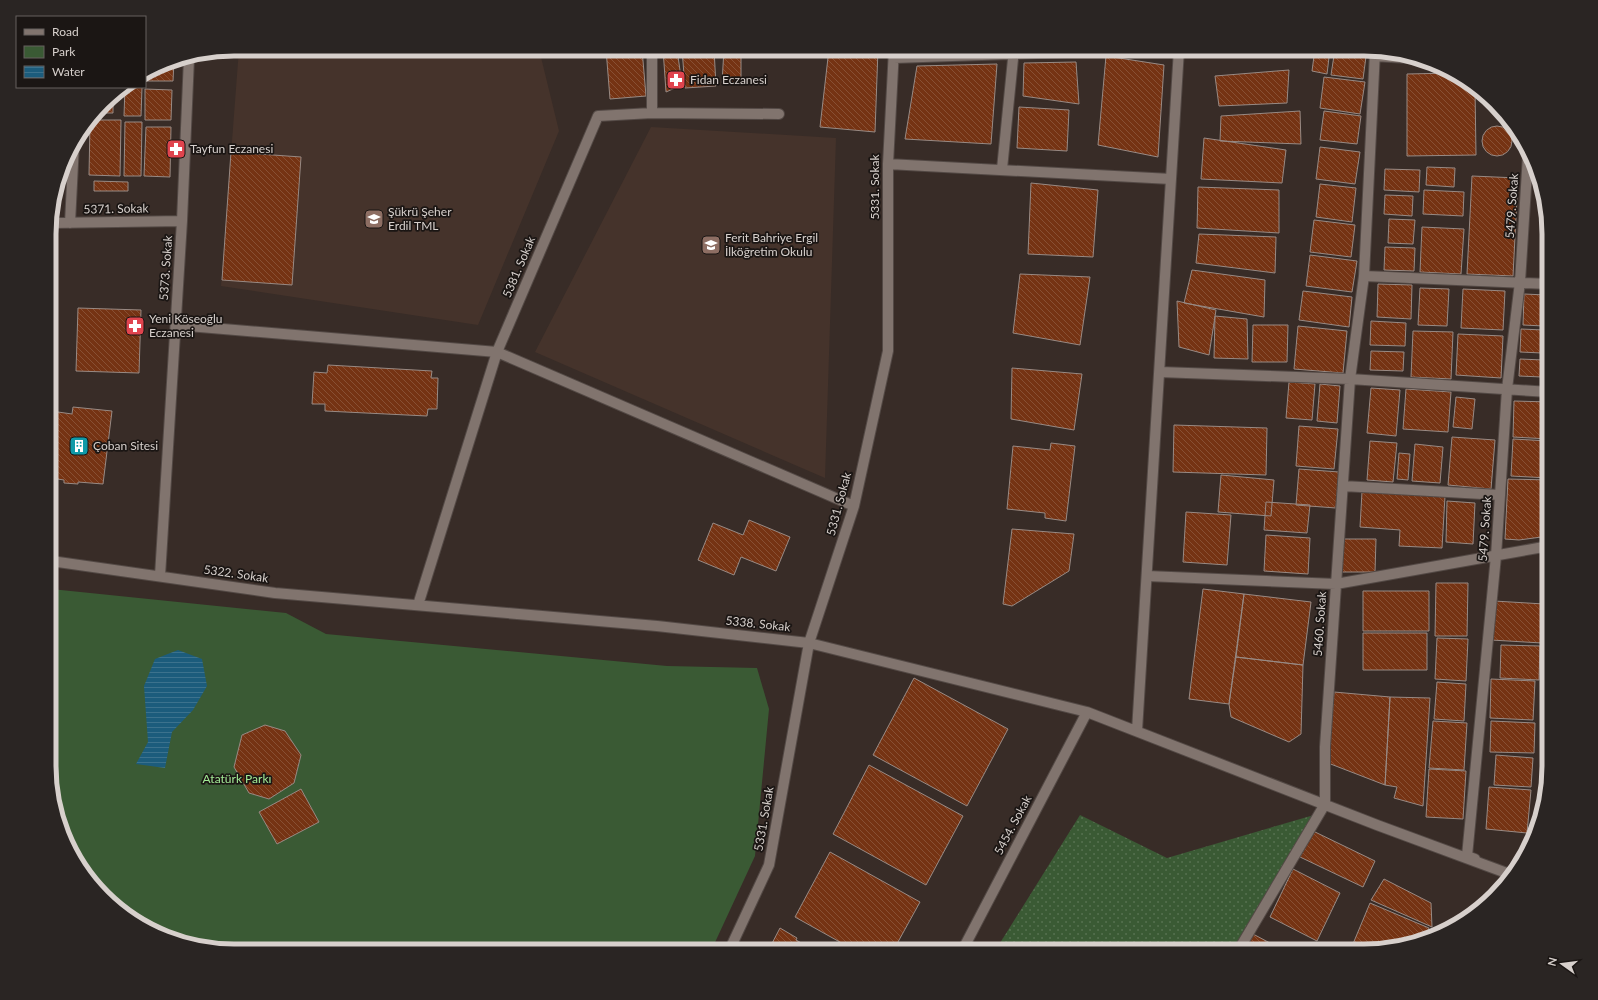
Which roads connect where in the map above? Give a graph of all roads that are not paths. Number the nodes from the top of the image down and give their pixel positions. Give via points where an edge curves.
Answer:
1 (652, 56) edge
2 (894, 56) edge
3 (1014, 56) edge
4 (1179, 56) edge
5 (1375, 56) edge
6 (189, 62) edge
7 (652, 113) junction
8 (779, 114) dead end
9 (73, 157) edge
10 (888, 164) junction
11 (1527, 164) edge
12 (1002, 169) junction
13 (1171, 179) junction
14 (182, 221) junction
15 (56, 223) edge
16 (70, 224) junction
17 (1364, 276) junction
18 (1520, 282) junction
19 (1542, 284) edge
20 (176, 325) junction
21 (497, 352) junction
22 (1160, 372) junction
23 (1350, 379) junction
24 (1507, 389) junction
25 (1542, 392) edge
26 (1342, 486) junction
27 (1500, 495) junction
28 (854, 506) junction
29 (1542, 547) edge
30 (1496, 556) junction
31 (56, 562) edge
32 (160, 576) junction
33 (1147, 576) junction
34 (1336, 584) junction
35 (418, 605) junction
36 (809, 643) junction
37 (1087, 712) junction
38 (1137, 731) junction
39 (1324, 804) junction
40 (1507, 872) edge
41 (1507, 872) edge
42 (732, 944) edge
43 (966, 944) edge
44 (1242, 944) edge

1 - 7 street
2 - 10 street, 5331. Sokak
3 - 12 street
4 - 13 street
5 - 17 street, 5460. Sokak
6 - 14 street, 5373. Sokak
7 - 8 street, 5381. Sokak
7 - 21 street, 5381. Sokak via 598,116
9 - 16 street
10 - 12 street
10 - 28 street, 5331. Sokak via 888,351
11 - 18 street, 5479. Sokak
12 - 13 street
13 - 22 street
14 - 16 street, 5371. Sokak
14 - 20 street, 5373. Sokak
15 - 16 street, 5371. Sokak
17 - 18 street
17 - 23 street, 5460. Sokak
18 - 19 street
18 - 24 street, 5479. Sokak
20 - 21 street
20 - 32 street, 5373. Sokak
21 - 28 street
21 - 35 street, 5381. Sokak
22 - 23 street
22 - 33 street
23 - 24 street
23 - 26 street, 5460. Sokak
24 - 25 street
24 - 27 street, 5479. Sokak
26 - 27 street
26 - 34 street, 5460. Sokak
27 - 30 street, 5479. Sokak
28 - 36 street, 5331. Sokak
29 - 30 street
30 - 34 street
30 - 40 street, 5479. Sokak via 1467,856
31 - 32 street, 5322. Sokak
32 - 35 street, 5322. Sokak via 275,593
33 - 34 street
33 - 38 street
34 - 39 street, 5460. Sokak via 1325,747
35 - 36 street, 5338. Sokak via 657,626
36 - 37 street, 5338. Sokak
36 - 42 street, 5331. Sokak via 768,865
37 - 38 street, 5338. Sokak
37 - 43 street, 5454. Sokak
38 - 39 street, 5338. Sokak
39 - 41 street, 5338. Sokak
39 - 44 street, 5460. Sokak

